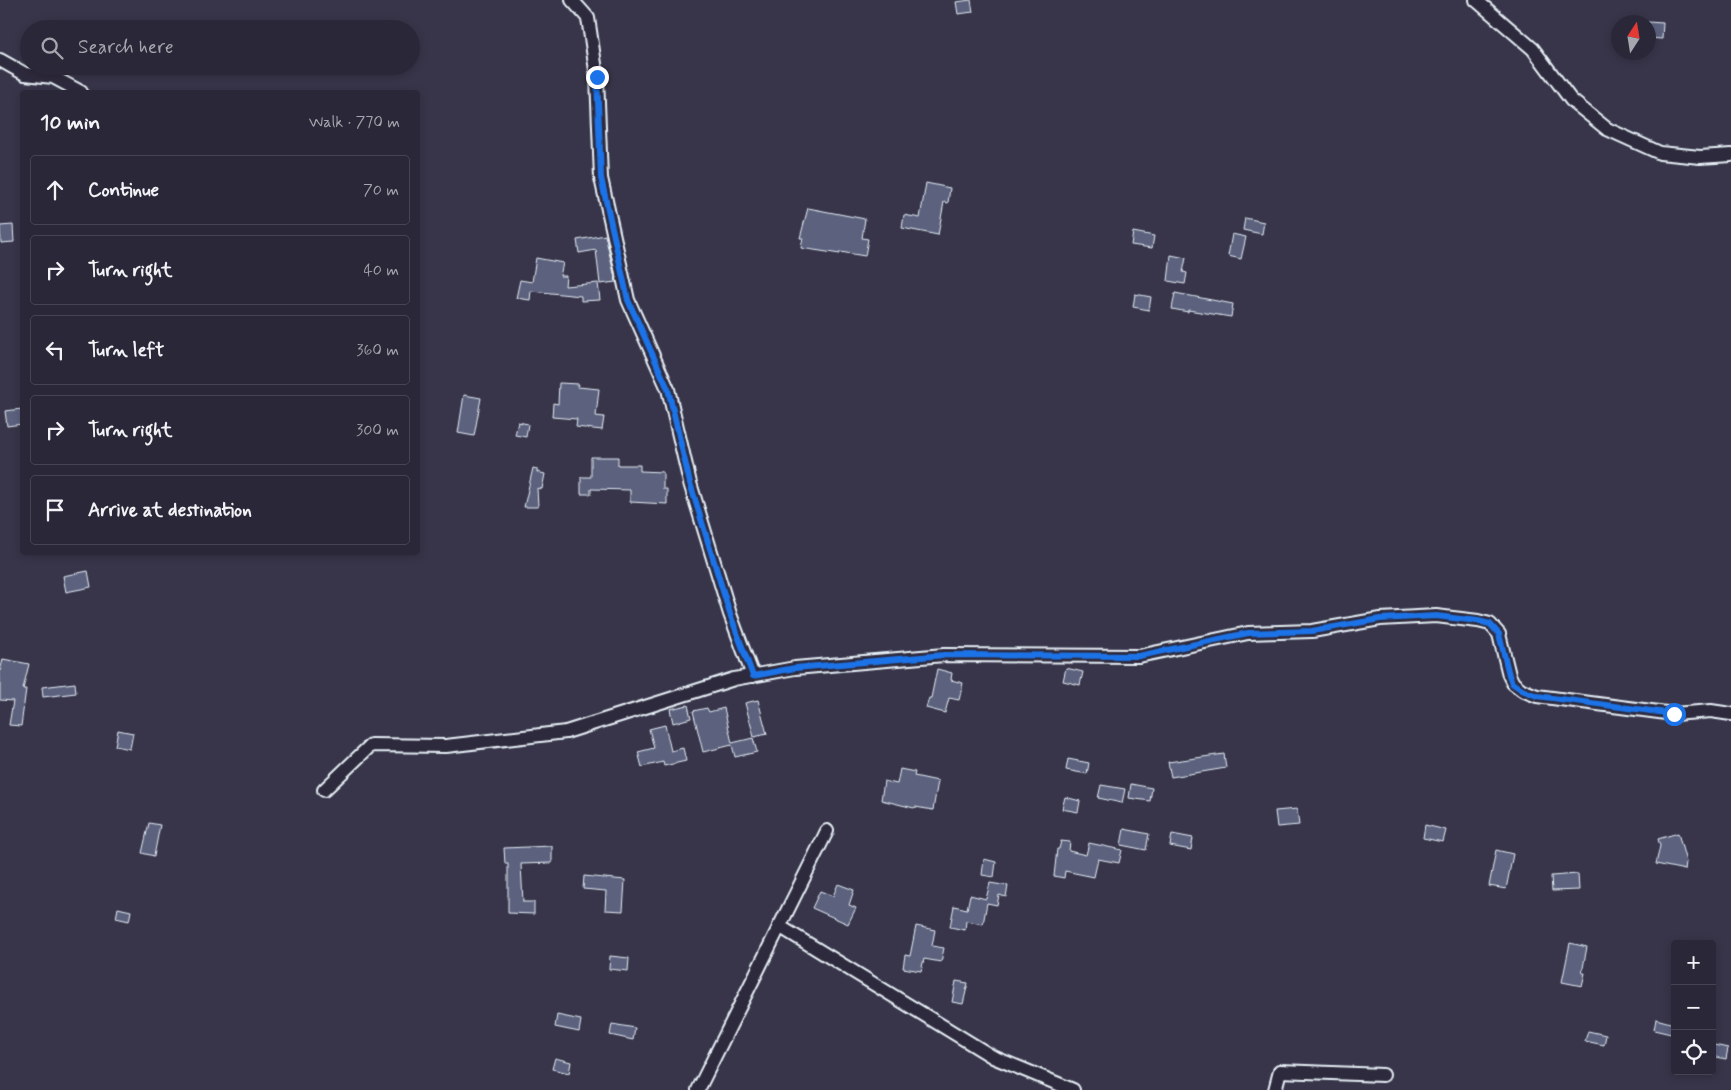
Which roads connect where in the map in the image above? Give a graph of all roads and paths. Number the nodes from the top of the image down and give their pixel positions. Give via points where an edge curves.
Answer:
1 (572, 0) edge
2 (1476, 0) edge
3 (0, 60) edge
4 (20, 71) edge
5 (34, 75) edge
6 (77, 90) edge
7 (1731, 155) edge
8 (753, 676) junction
9 (1731, 714) edge
10 (324, 790) dead end
11 (827, 831) dead end
12 (779, 926) junction
13 (1383, 1074) dead end
14 (698, 1090) edge
15 (1074, 1090) edge
16 (1275, 1090) edge

1 - 8 street via 588,18 597,77 601,178 628,300 668,389 690,483 730,614
2 - 7 street via 1533,49 1571,100 1607,129 1660,153 1700,157
3 - 4 street
5 - 6 street via 52,77
8 - 9 street via 795,668 944,655 1139,656 1248,633 1312,631 1380,619 1436,616 1490,624 1499,634 1512,683 1537,696 1674,714 1712,711
8 - 10 street via 734,679 566,732 446,746 371,745
11 - 12 street
12 - 14 street
12 - 15 street via 993,1057
13 - 16 street via 1280,1071

